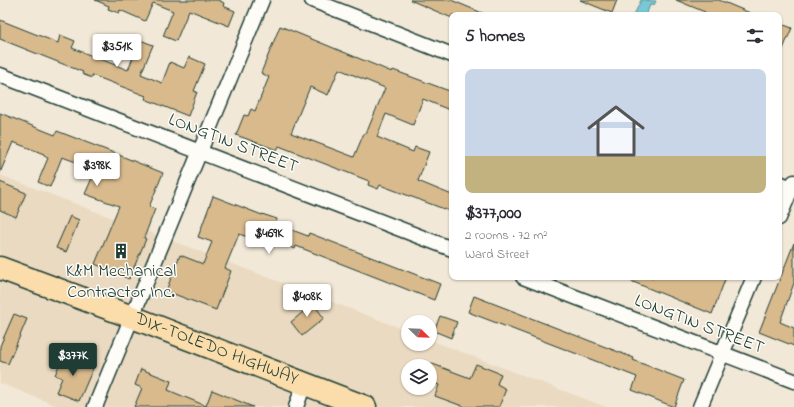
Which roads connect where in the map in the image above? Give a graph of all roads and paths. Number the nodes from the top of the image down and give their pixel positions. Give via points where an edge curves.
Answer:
1 (262, 0) edge
2 (312, 0) edge
3 (449, 54) edge
4 (0, 75) edge
5 (200, 152) junction
6 (790, 185) edge
7 (782, 209) edge
8 (449, 249) edge
9 (0, 268) edge
10 (531, 280) edge
11 (753, 280) edge
12 (132, 317) junction
13 (722, 354) junction
14 (794, 382) edge
15 (304, 384) junction
16 (95, 407) edge
17 (296, 407) edge
18 (365, 407) edge
19 (700, 407) edge

1 - 5 street
2 - 3 street
4 - 5 street, LONGTIN STREET
5 - 8 street, LONGTIN STREET
5 - 12 street
6 - 7 street
9 - 12 main road, DIX-TOLEDO HIGHWAY
10 - 13 street, LONGTIN STREET
11 - 13 street
12 - 15 main road, DIX-TOLEDO HIGHWAY
12 - 16 street
13 - 14 street, LONGTIN STREET
13 - 19 street
15 - 17 street
15 - 18 main road, DIX-TOLEDO HIGHWAY

